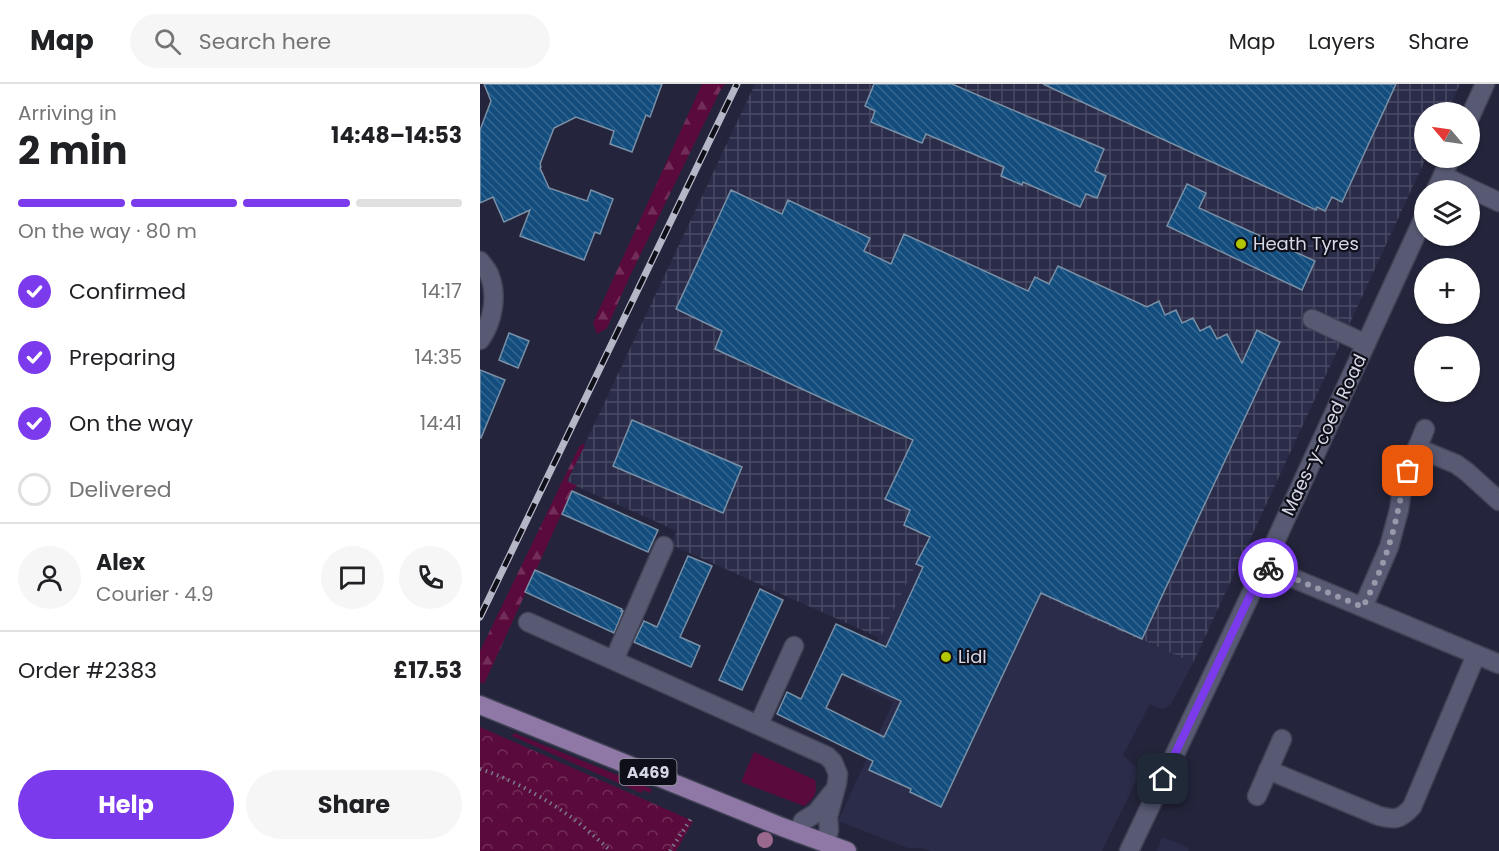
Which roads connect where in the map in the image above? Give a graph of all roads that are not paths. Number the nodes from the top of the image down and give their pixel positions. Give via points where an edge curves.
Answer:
1 (1485, 84) edge
2 (1477, 102) edge
3 (1480, 196) edge
4 (1499, 202) edge
5 (1414, 238) edge
6 (480, 261) edge
7 (1312, 319) dead end
8 (480, 340) edge
9 (1366, 344) junction
10 (1425, 429) dead end
11 (1417, 448) junction
12 (1499, 501) edge
13 (664, 546) dead end
14 (1264, 566) junction
15 (1363, 607) junction
16 (528, 622) dead end
17 (794, 646) dead end
18 (1476, 655) junction
19 (614, 660) junction
20 (1499, 664) edge
21 (480, 705) edge
22 (759, 724) junction
23 (1282, 739) dead end
24 (1268, 771) junction
25 (834, 792) junction
26 (1257, 796) dead end
27 (798, 833) junction
28 (817, 844) edge
29 (847, 851) edge
30 (1130, 851) edge

1 - 2 street
3 - 4 street
5 - 9 street, Maes-y-coed Road
6 - 8 street via 489,273 494,303
7 - 9 street
9 - 14 street, Maes-y-coed Road
10 - 11 street
11 - 12 street via 1456,464
11 - 15 street via 1402,489 1389,546
13 - 19 street
14 - 15 street
14 - 30 street, Maes-y-coed Road
15 - 18 street
16 - 19 street
17 - 22 street
18 - 20 street
18 - 24 street via 1412,807 1404,815 1391,819 1379,816
19 - 22 street
21 - 27 main road, A469
22 - 25 street via 827,756 838,774
23 - 24 street
24 - 26 street
25 - 27 street via 803,822
25 - 28 street via 829,830
27 - 28 main road, A469
28 - 29 main road, A469

